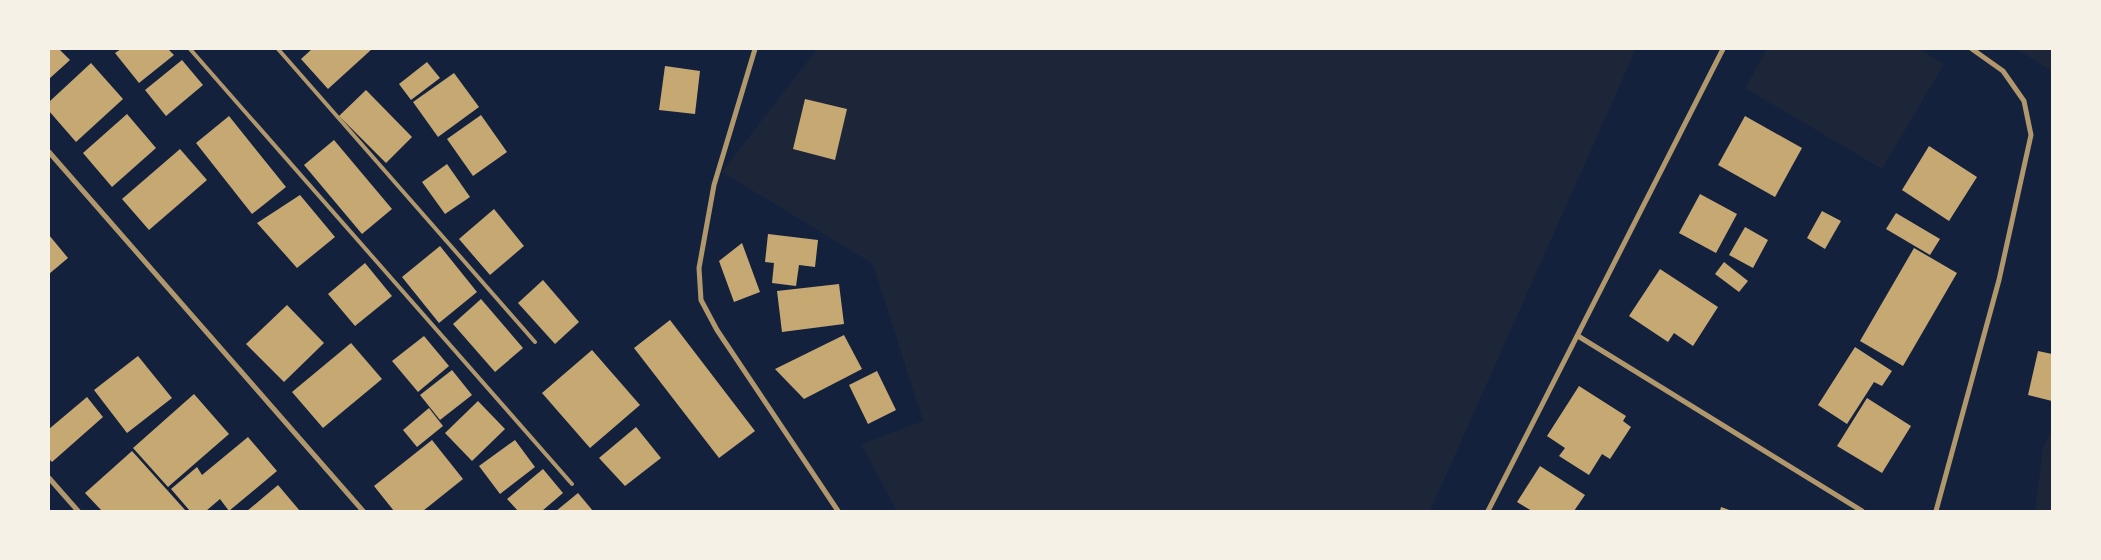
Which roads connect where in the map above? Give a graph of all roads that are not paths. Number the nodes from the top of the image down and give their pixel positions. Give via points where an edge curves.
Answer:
1 (190, 49) edge
2 (278, 49) edge
3 (755, 49) edge
4 (1724, 49) edge
5 (1972, 49) edge
6 (49, 152) edge
7 (1578, 336) junction
8 (535, 342) dead end
9 (49, 478) edge
10 (572, 484) dead end
11 (78, 511) edge
12 (363, 511) edge
13 (838, 511) edge
14 (1488, 511) edge
15 (1862, 511) edge
16 (1936, 511) edge

1 - 10 lane
2 - 8 lane
3 - 13 street via 714,185 699,268 701,300 717,330
4 - 7 street
5 - 16 street via 2003,71 2024,101 2031,135 1999,280
6 - 12 street
7 - 14 street
7 - 15 street
9 - 11 street

